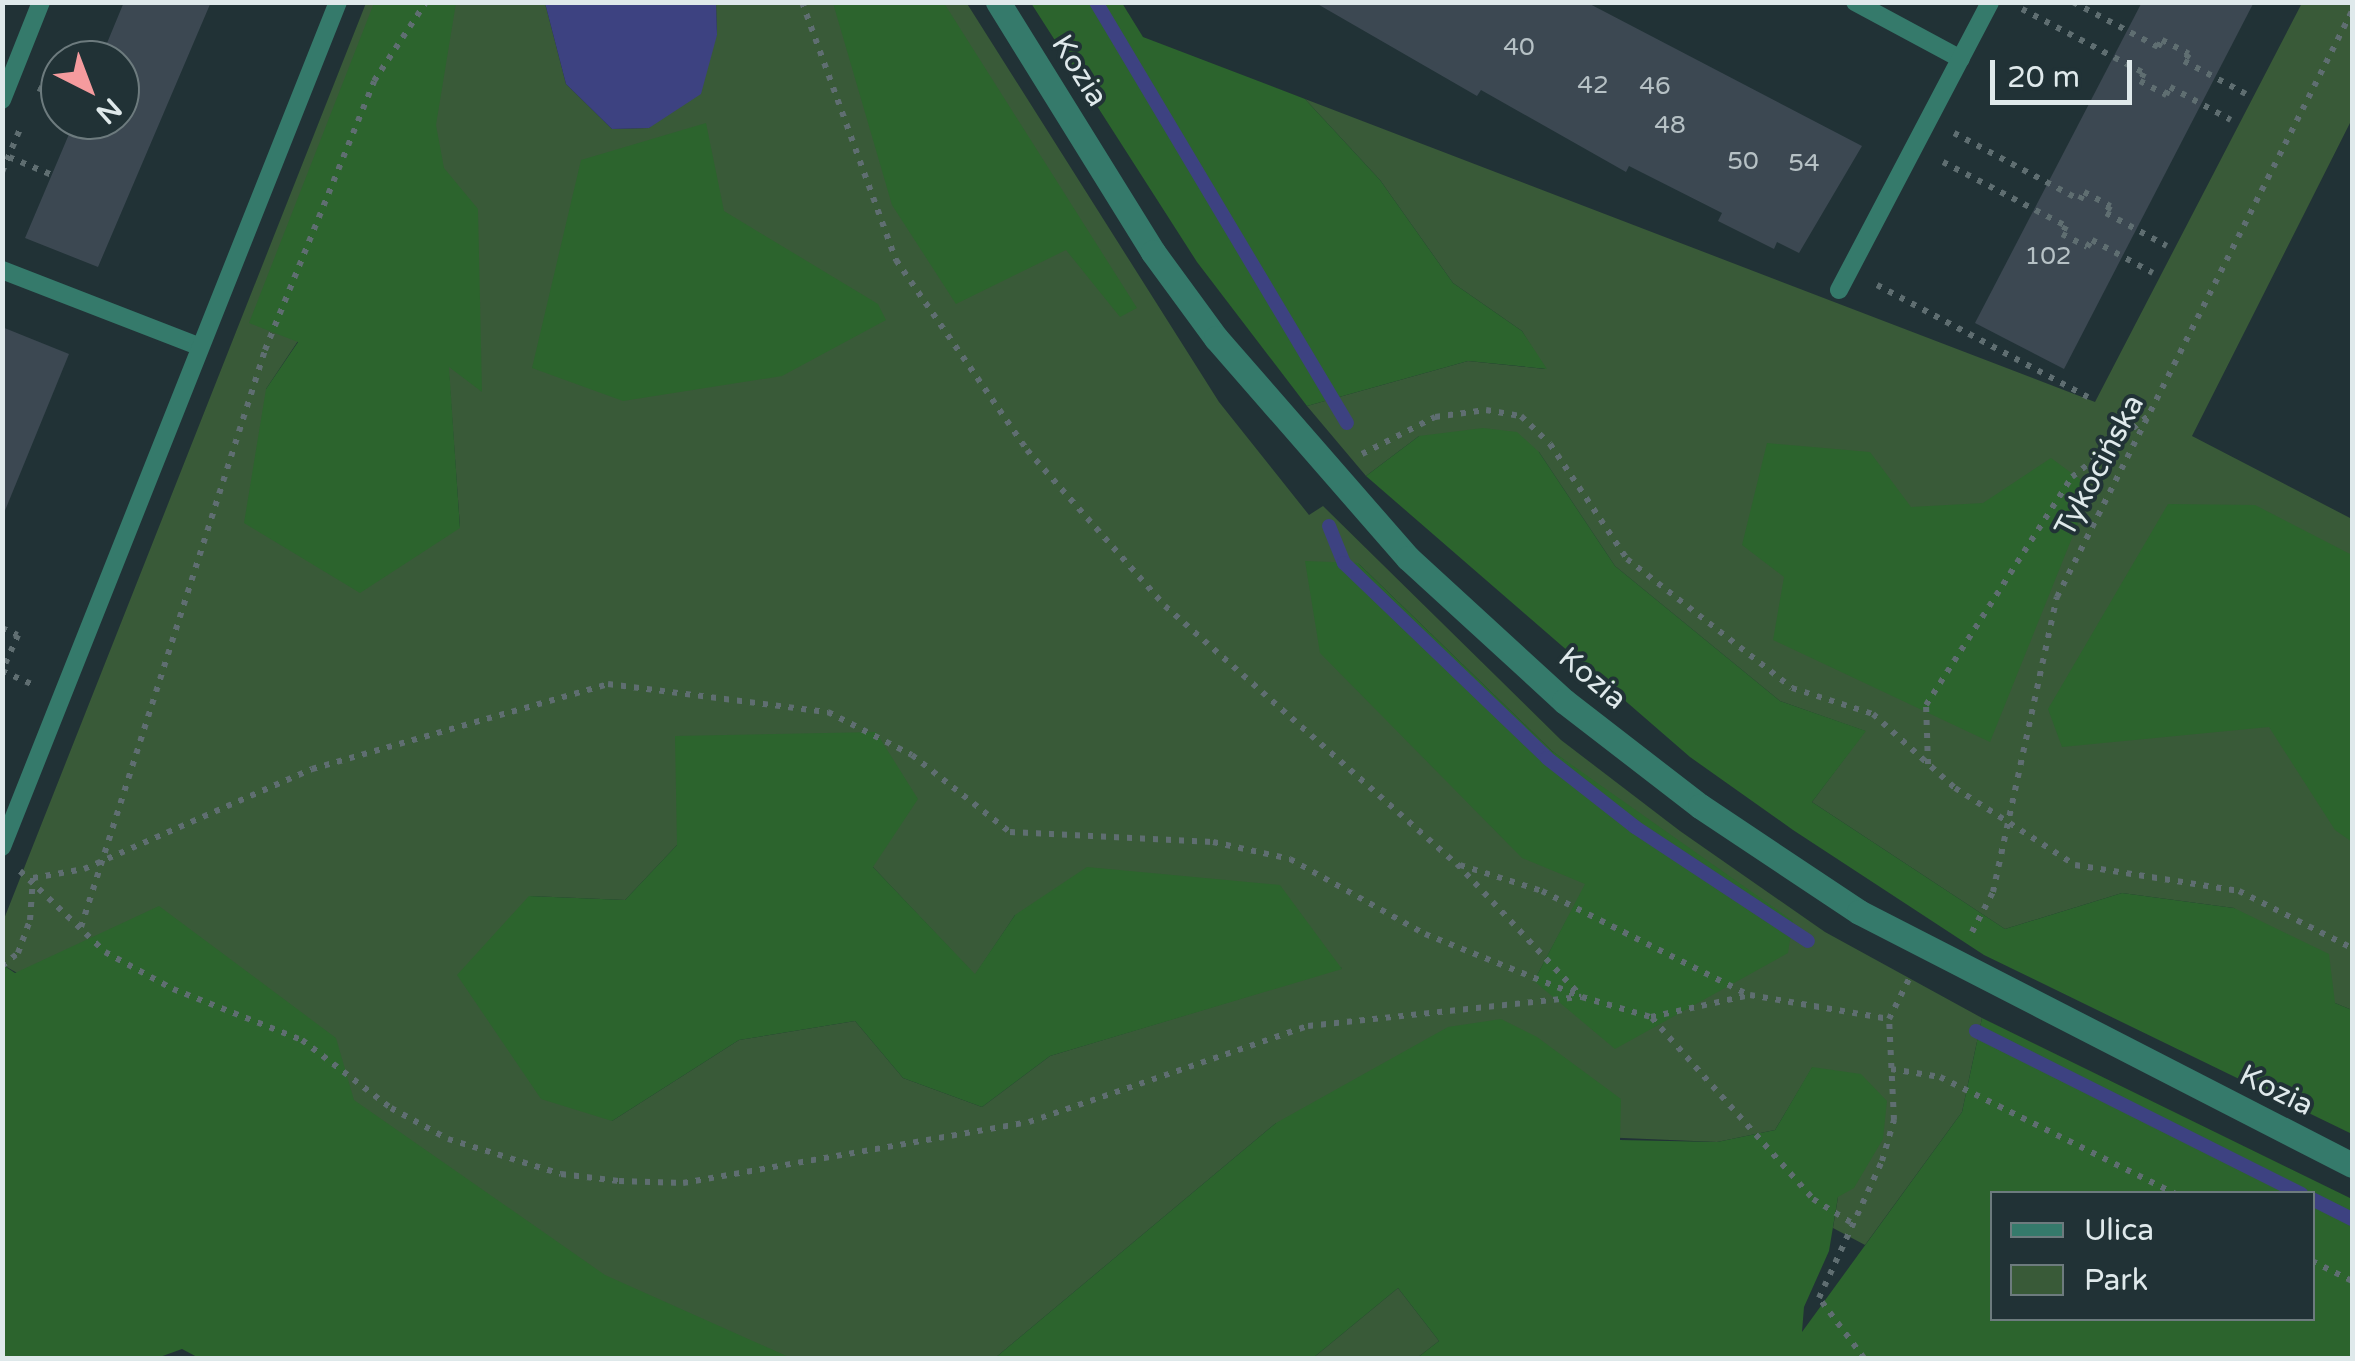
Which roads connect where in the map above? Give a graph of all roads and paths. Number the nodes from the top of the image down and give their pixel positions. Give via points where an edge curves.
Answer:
1 (41, 2) edge
2 (338, 2) edge
3 (426, 2) edge
4 (802, 2) edge
5 (998, 2) edge
6 (1854, 2) edge
7 (1990, 2) edge
8 (2073, 2) edge
9 (2011, 4) edge
10 (2352, 11) edge
11 (1961, 59) junction
12 (37, 88) dead end
13 (40, 89) edge
14 (2246, 94) dead end
15 (2, 100) edge
16 (1929, 120) junction
17 (2231, 120) dead end
18 (1916, 146) junction
19 (8, 157) dead end
20 (52, 175) dead end
21 (2168, 246) dead end
22 (2, 270) edge
23 (1849, 271) junction
24 (2153, 272) dead end
25 (1839, 290) dead end
26 (198, 346) junction
27 (2088, 397) dead end
28 (2156, 409) junction
29 (1334, 478) junction
30 (2, 628) edge
31 (2, 671) edge
32 (14, 676) dead end
33 (1928, 766) junction
34 (2006, 821) junction
35 (2, 847) edge
36 (98, 862) junction
37 (1457, 864) junction
38 (12, 868) dead end
39 (33, 878) junction
40 (81, 927) junction
41 (2352, 948) edge
42 (1924, 949) junction
43 (1955, 965) junction
44 (2, 966) edge
45 (1750, 995) junction
46 (1582, 997) junction
47 (1651, 1017) junction
48 (1889, 1019) junction
49 (1892, 1069) junction
50 (2352, 1165) edge
51 (2170, 1191) edge
52 (1855, 1225) junction
53 (2315, 1262) edge
54 (2352, 1281) edge
55 (1864, 1358) edge

1 - 15 lane
2 - 26 lane
3 - 36 path via 374,81 265,350
4 - 37 path via 896,260 1027,450 1165,606
5 - 29 street, Kozia via 1153,252
6 - 11 lane
7 - 11 lane
8 - 14 path via 2158,47 2162,40 2189,54 2184,61
9 - 17 path via 2144,74 2140,81 2166,95 2170,88
10 - 28 path, Tykocińska
11 - 16 lane
12 - 13 path
16 - 18 lane
16 - 21 path via 2080,200 2084,192 2110,206 2106,213
18 - 23 lane
18 - 24 path via 2066,226 2062,234 2087,247 2092,240
19 - 20 path
22 - 26 lane
23 - 25 lane
23 - 27 path
26 - 35 lane
28 - 33 path via 2072,477 1926,705
28 - 34 path, Tykocińska via 2057,597
29 - 33 path via 1418,422 1486,410 1522,416 1544,435 1627,559 1792,688 1873,714
29 - 42 street, Kozia via 1408,558 1564,701 1700,806
30 - 31 path via 18,635
31 - 32 path
33 - 34 path
34 - 41 path via 2075,865 2239,892
34 - 43 path, Tykocińska via 1993,892
36 - 39 path
36 - 40 path
36 - 46 path via 312,769 608,684 828,712 912,754 1010,832 1213,842 1290,860 1425,934
37 - 45 path via 1542,891
37 - 46 path
38 - 39 path
39 - 40 path
39 - 44 path via 30,920 18,953
40 - 46 path via 105,952 173,989 302,1040 392,1108 448,1139 561,1174 619,1181 683,1183 1029,1122 1308,1026
42 - 43 street, Kozia
42 - 48 path
43 - 50 street, Kozia
45 - 47 path
45 - 48 path
46 - 47 path
47 - 52 path via 1813,1199
48 - 49 path
49 - 51 path via 1940,1077
49 - 52 path via 1894,1120
52 - 55 path via 1819,1298
53 - 54 path

